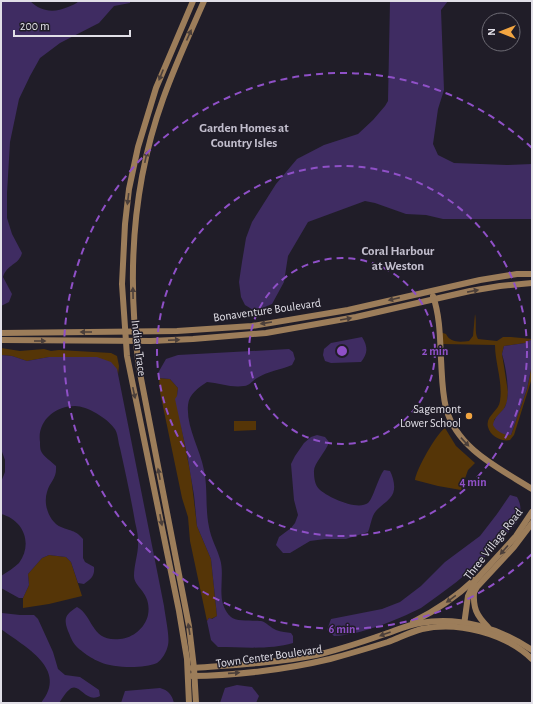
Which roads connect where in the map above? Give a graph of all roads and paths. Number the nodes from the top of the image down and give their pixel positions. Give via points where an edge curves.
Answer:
1 (194, 1) edge
2 (204, 1) edge
3 (532, 274) edge
4 (532, 283) edge
5 (432, 290) junction
6 (435, 299) junction
7 (1, 332) edge
8 (125, 332) junction
9 (134, 332) junction
10 (1, 340) edge
11 (126, 341) junction
12 (135, 341) junction
13 (532, 489) edge
14 (532, 512) edge
15 (532, 523) edge
16 (481, 573) junction
17 (474, 591) junction
18 (466, 625) junction
19 (405, 626) junction
20 (490, 628) junction
21 (532, 650) edge
22 (532, 659) edge
23 (187, 668) junction
24 (194, 668) junction
25 (188, 676) junction
26 (195, 676) junction
27 (189, 703) edge
28 (196, 703) edge

1 -> 8 main road, Indian Trace via 156,88 138,147 125,224 122,284
9 -> 2 main road, Indian Trace via 135,229 146,156 162,100
3 - 5 main road, Bonaventure Boulevard via 517,274
6 -> 4 main road, Bonaventure Boulevard via 500,286
5 - 6 main road
5 -> 9 main road, Bonaventure Boulevard via 348,310 252,326
12 -> 6 main road, Bonaventure Boulevard via 194,339 266,332 356,317
6 -> 13 main road via 444,396 452,425 463,441 491,463
8 -> 7 main road, Bonaventure Boulevard
8 - 9 main road, Bonaventure Boulevard
8 - 11 main road, Indian Trace
9 - 12 main road, Indian Trace
10 -> 11 main road, Bonaventure Boulevard
11 - 12 main road, Bonaventure Boulevard
11 -> 23 main road, Indian Trace via 179,611
24 -> 12 main road, Indian Trace via 189,626
14 -> 16 main road, Three Village Road via 516,536
15 - 17 main road, Three Village Road
16 - 18 main road, Three Village Road via 468,596
16 -> 19 main road via 442,605
17 - 18 main road, Three Village Road
17 - 20 main road via 474,607 477,614
18 - 19 main road, Town Center Boulevard via 439,621
18 - 20 main road, Town Center Boulevard
18 - 22 main road, Town Center Boulevard via 503,640
26 -> 18 main road, Town Center Boulevard via 250,672 326,660 421,629
19 -> 24 main road, Town Center Boulevard via 316,655 260,663
20 - 21 main road, Town Center Boulevard
23 - 24 main road, Town Center Boulevard
23 - 25 main road, Indian Trace
24 - 26 main road, Indian Trace
25 - 26 main road, Town Center Boulevard
25 - 27 main road, Indian Trace
26 - 28 main road, Indian Trace

